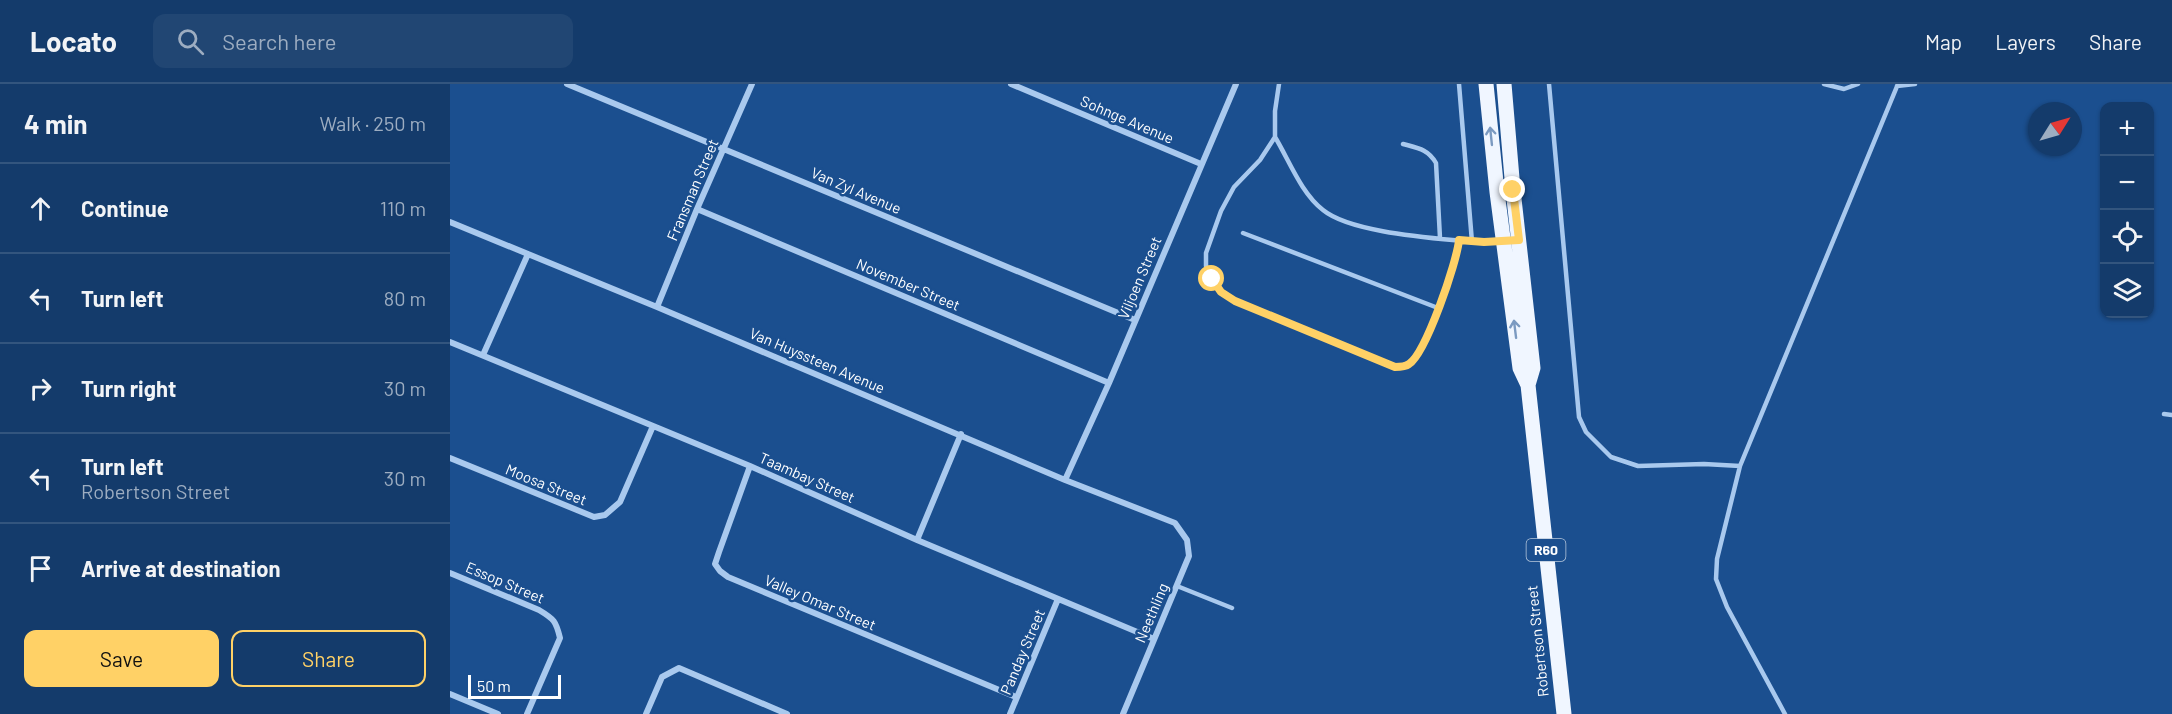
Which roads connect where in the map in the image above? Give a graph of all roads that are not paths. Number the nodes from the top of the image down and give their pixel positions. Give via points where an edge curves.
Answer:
1 (567, 84) edge
2 (752, 84) edge
3 (1011, 84) edge
4 (1236, 84) edge
5 (1280, 84) edge
6 (1459, 84) edge
7 (1486, 84) edge
8 (1504, 84) edge
9 (1549, 84) edge
10 (1824, 84) edge
11 (1858, 84) edge
12 (1915, 84) edge
13 (1898, 85) edge
14 (1275, 137) junction
15 (1403, 144) dead end
16 (724, 149) junction
17 (1201, 164) junction
18 (697, 209) junction
19 (450, 222) edge
20 (1243, 233) dead end
21 (1440, 238) junction
22 (1459, 240) junction
23 (1519, 240) junction
24 (1504, 241) junction
25 (1472, 242) junction
26 (528, 255) junction
27 (657, 307) junction
28 (1438, 308) junction
29 (1135, 320) junction
30 (450, 342) edge
31 (483, 355) junction
32 (1109, 383) junction
33 (1528, 386) junction
34 (2163, 414) dead end
35 (2172, 415) edge
36 (654, 426) junction
37 (961, 434) junction
38 (450, 458) edge
39 (750, 466) junction
40 (1740, 466) junction
41 (1065, 480) junction
42 (1175, 523) joint
43 (917, 540) junction
44 (450, 573) edge
45 (1177, 586) junction
46 (1058, 600) junction
47 (1232, 608) dead end
48 (1154, 639) junction
49 (450, 694) edge
50 (1016, 697) junction
51 (498, 714) edge
52 (527, 714) edge
53 (646, 714) edge
54 (787, 714) edge
55 (1010, 714) edge
56 (1123, 714) edge
57 (1564, 714) edge
58 (1785, 714) edge

1 - 16 street, Van Zyl Avenue
2 - 16 street, Fransman Street
3 - 17 street, Sohnge Avenue
4 - 17 street, Viljoen Street
5 - 14 lane
6 - 25 lane
24 -> 7 main road, Robertson Street / R60
8 - 23 main road, Robertson Street / R60
9 - 40 lane via 1579,417 1586,432 1611,457 1638,466
10 - 11 lane via 1844,88
12 - 13 lane
13 - 40 lane
14 - 21 lane via 1323,210 1364,228
14 - 28 lane via 1234,187 1212,233 1206,266 1221,292 1395,367 1409,364 1415,358
15 - 21 lane via 1423,149 1436,163
16 - 18 street, Fransman Street
16 - 29 street, Van Zyl Avenue
17 - 29 street, Viljoen Street
18 - 27 street, Fransman Street
18 - 32 street, November Street
19 - 26 street, Van Huyssteen Avenue
20 - 28 lane
21 - 22 lane
22 - 25 lane
22 - 28 lane via 1455,264
23 - 24 lane
23 - 33 main road, Robertson Street / R60 via 1533,368
24 - 25 lane
33 -> 24 main road, Robertson Street / R60 via 1520,369
26 - 27 street, Van Huyssteen Avenue
26 - 31 street
27 - 37 street, Van Huyssteen Avenue
29 - 32 street, Viljoen Street
30 - 31 street, Taambay Street
31 - 36 street, Taambay Street
32 - 41 street, Viljoen Street
33 - 57 main road, Robertson Street / R60
34 - 35 lane
36 - 38 street, Moosa Street via 620,502 605,515 594,517
36 - 39 street, Taambay Street
37 - 41 street, Van Huyssteen Avenue
37 - 43 street
39 - 43 street, Taambay Street
39 - 50 street, Valley Omar Street via 715,564 728,578
40 - 58 lane via 1717,559 1716,579
41 - 42 street, Van Huyssteen Avenue
42 - 45 street, Neethling via 1190,550
43 - 46 street, Taambay Street
44 - 52 street, Essop Street via 539,610 556,625 560,638
45 - 47 lane
45 - 48 street, Neethling
46 - 48 street, Taambay Street
46 - 50 street, Panday Street
48 - 56 street, Neethling
49 - 51 street
50 - 55 street, Panday Street
53 - 54 street via 662,677 678,668

